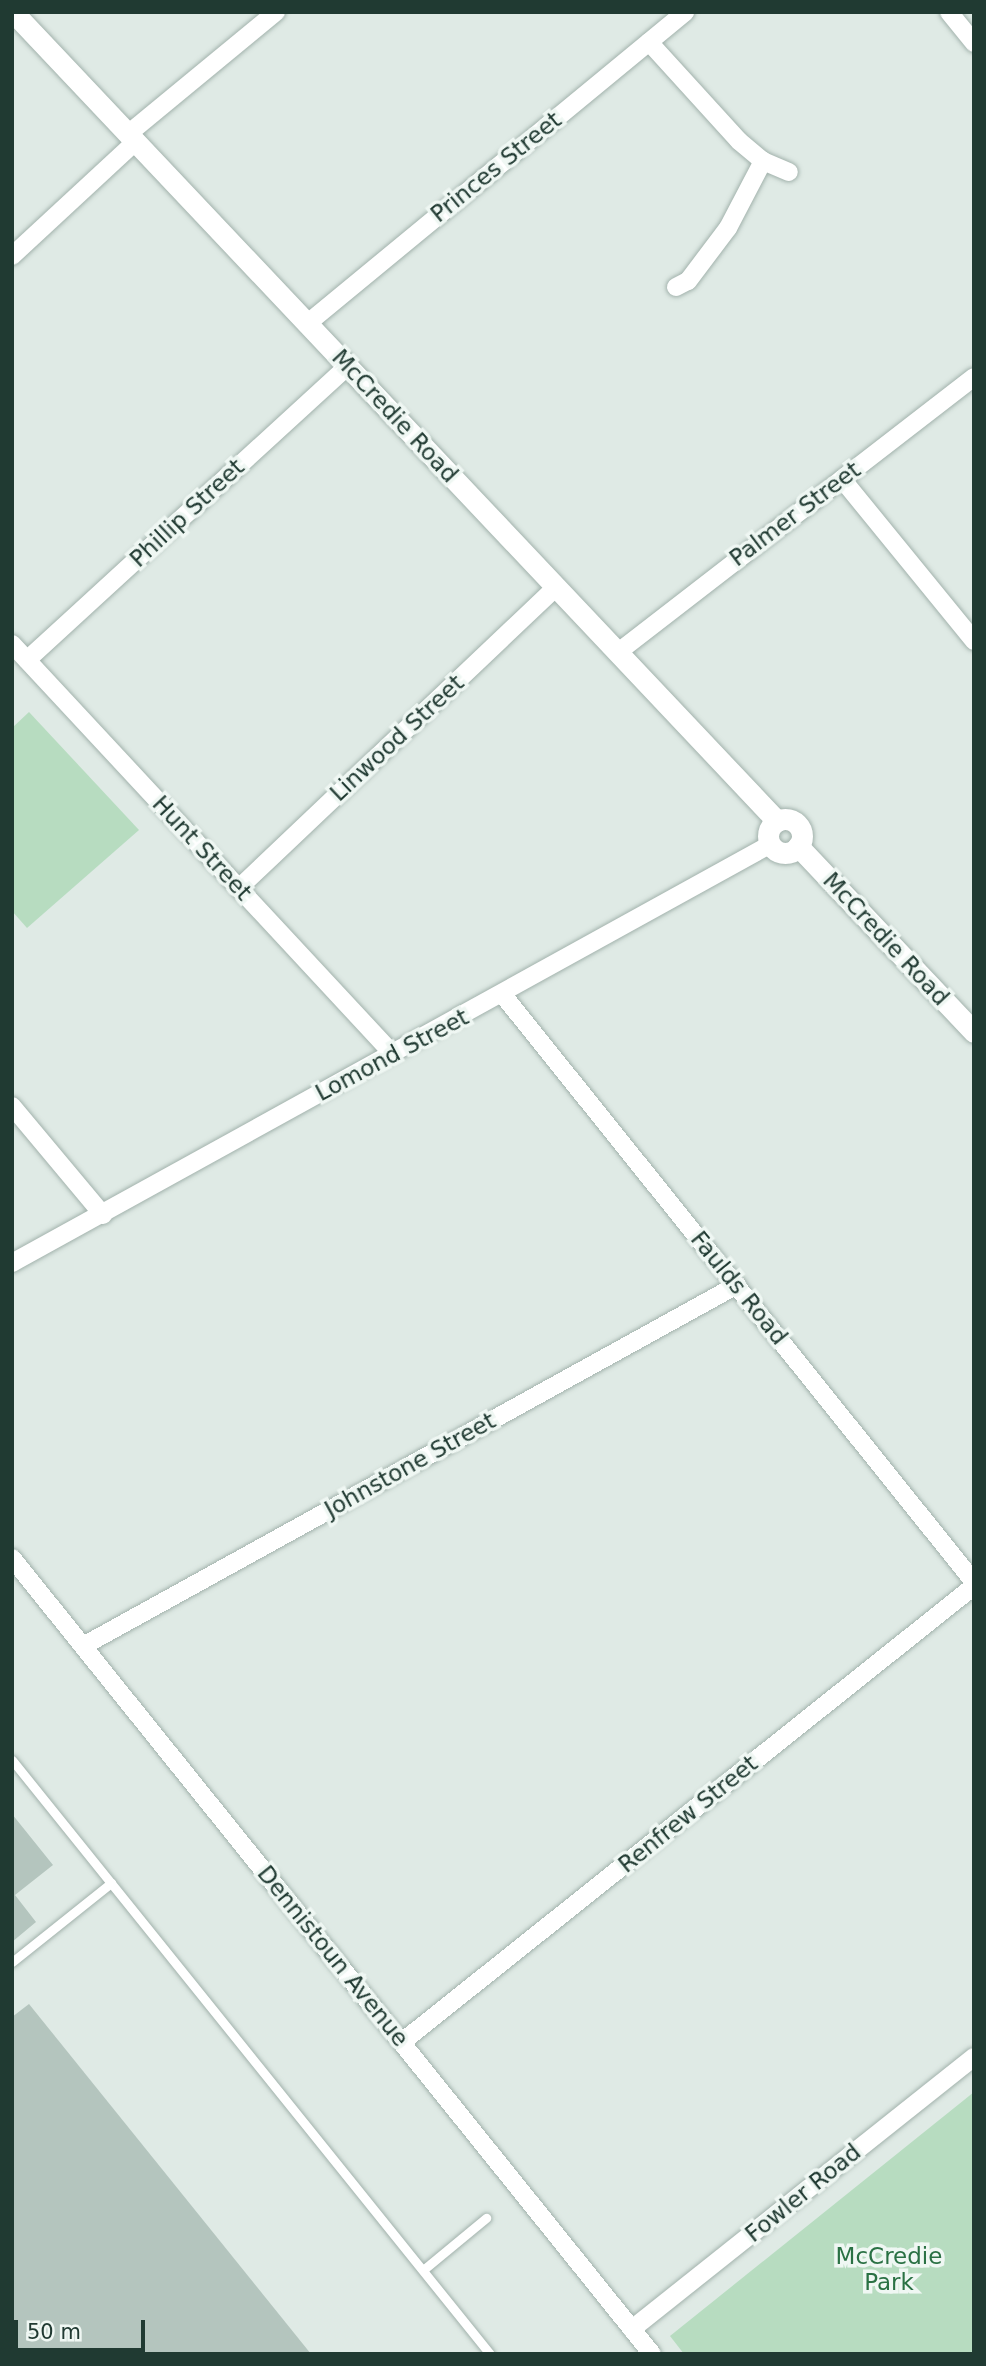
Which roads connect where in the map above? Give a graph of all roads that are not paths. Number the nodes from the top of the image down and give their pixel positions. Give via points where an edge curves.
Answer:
1 (276, 12) edge
2 (685, 12) edge
3 (949, 12) edge
4 (20, 14) edge
5 (649, 42) junction
6 (974, 43) edge
7 (131, 138) junction
8 (763, 160) junction
9 (789, 172) dead end
10 (12, 256) edge
11 (676, 288) dead end
12 (308, 323) junction
13 (348, 366) junction
14 (974, 377) edge
15 (842, 479) junction
16 (555, 588) junction
17 (974, 641) edge
18 (12, 644) edge
19 (617, 653) junction
20 (27, 660) junction
21 (777, 821) junction
22 (771, 844) junction
23 (799, 846) junction
24 (239, 888) junction
25 (503, 995) junction
26 (974, 1032) edge
27 (392, 1053) junction
28 (12, 1106) edge
29 (103, 1215) junction
30 (12, 1263) edge
31 (737, 1285) junction
32 (12, 1558) edge
33 (974, 1584) edge
34 (83, 1646) junction
35 (12, 1760) edge
36 (111, 1883) junction
37 (12, 1962) edge
38 (402, 2042) junction
39 (974, 2057) edge
40 (486, 2218) dead end
41 (423, 2270) junction
42 (632, 2329) junction
43 (490, 2354) edge
44 (652, 2354) edge

1 - 7 street
2 - 5 street, Princes Street
3 - 6 street
4 - 7 main road, McCredie Road
5 - 8 street via 718,119
5 - 12 street, Princes Street
7 - 10 street
7 - 12 main road, McCredie Road
8 - 9 street
8 - 11 street via 727,228 688,281
12 - 13 main road, McCredie Road
13 - 16 main road, McCredie Road
13 - 20 street, Phillip Street
14 - 15 street, Palmer Street
15 - 17 street
15 - 19 street, Palmer Street
16 - 19 main road, McCredie Road
16 - 24 street, Linwood Street
18 - 20 street, Hunt Street
19 - 21 main road, McCredie Road
20 - 24 street, Hunt Street
21 - 22 main road via 768,832
21 - 23 main road via 798,825
22 - 23 main road via 784,853
22 - 25 street, Lomond Street
23 - 26 main road, McCredie Road
24 - 27 street, Hunt Street
25 - 27 street, Lomond Street
25 - 31 street, Faulds Road
27 - 29 street, Lomond Street
28 - 29 street
29 - 30 street, Lomond Street
31 - 33 street, Faulds Road
31 - 34 street, Johnstone Street
32 - 34 street, Dennistoun Avenue
33 - 38 street, Renfrew Street
34 - 38 street, Dennistoun Avenue
35 - 36 lane
36 - 37 lane
36 - 41 lane
38 - 42 street, Dennistoun Avenue
39 - 42 street, Fowler Road
40 - 41 lane
41 - 43 lane
42 - 44 street, Dennistoun Avenue

